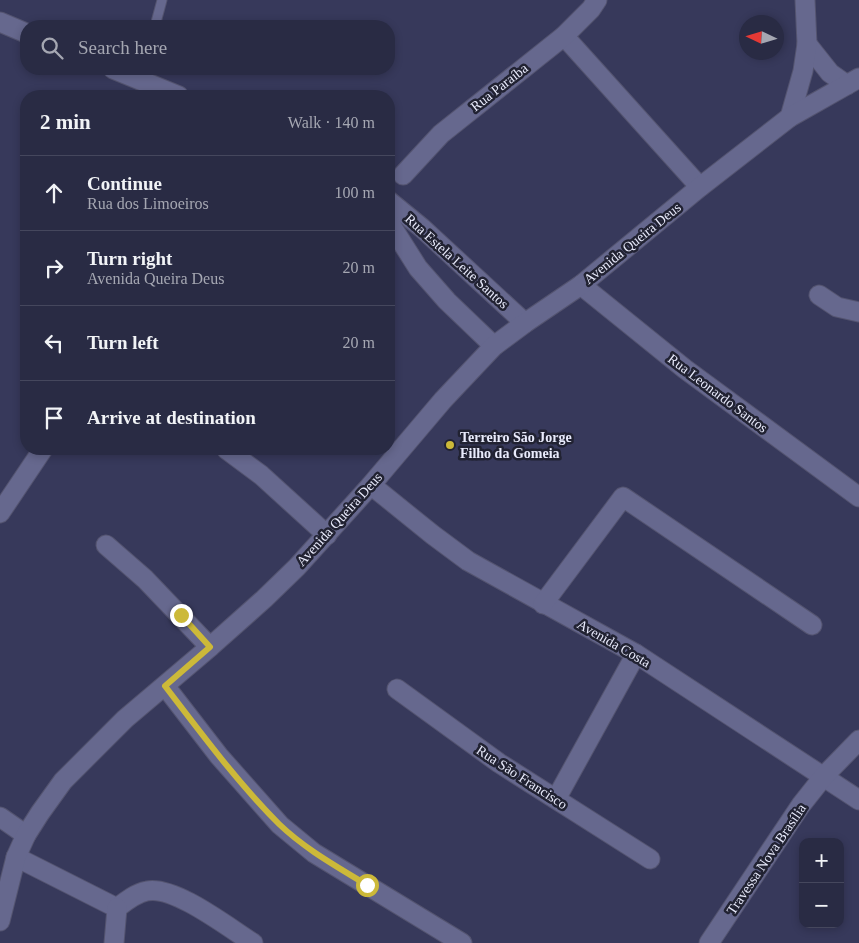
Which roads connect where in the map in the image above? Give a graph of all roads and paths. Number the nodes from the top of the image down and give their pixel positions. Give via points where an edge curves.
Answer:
1 (162, 0) edge
2 (597, 0) edge
3 (805, 0) edge
4 (157, 20) edge
5 (0, 22) edge
6 (20, 30) edge
7 (564, 36) junction
8 (807, 44) junction
9 (128, 75) edge
10 (853, 81) edge
11 (164, 90) edge
12 (790, 117) junction
13 (404, 175) dead end
14 (700, 187) junction
15 (395, 207) edge
16 (395, 232) edge
17 (581, 285) junction
18 (819, 295) dead end
19 (859, 312) edge
20 (525, 323) junction
21 (494, 346) junction
22 (40, 455) edge
23 (234, 455) edge
24 (371, 485) junction
25 (859, 497) edge
26 (0, 513) edge
27 (327, 534) junction
28 (106, 545) dead end
29 (544, 604) junction
30 (812, 625) dead end
31 (210, 647) junction
32 (636, 654) junction
33 (165, 686) junction
34 (397, 689) dead end
35 (859, 740) edge
36 (824, 776) junction
37 (556, 799) junction
38 (859, 800) edge
39 (0, 817) edge
40 (26, 835) junction
41 (16, 858) junction
42 (650, 859) dead end
43 (117, 908) junction
44 (0, 921) edge
45 (114, 943) edge
46 (253, 943) edge
47 (462, 943) edge
48 (709, 943) edge

1 - 4 lane
2 - 7 street, Rua Paraíba
3 - 8 street
5 - 6 street
7 - 13 street, Rua Paraíba via 441,134
7 - 14 street
8 - 10 street via 830,74
8 - 12 street
9 - 11 street
10 - 12 street, Avenida Queira Deus
12 - 14 street, Avenida Queira Deus
14 - 17 street, Avenida Queira Deus
15 - 20 street, Rua Estela Leite Santos
16 - 21 street, Rua Estela Leite Santos via 418,268
17 - 20 street, Avenida Queira Deus
17 - 25 street, Rua Leonardo Santos via 685,369
18 - 19 street via 837,307
20 - 21 street, Avenida Queira Deus
21 - 24 street, Avenida Queira Deus
22 - 26 street
23 - 27 street
24 - 27 street, Avenida Queira Deus
24 - 29 street, Avenida Costa via 468,561
27 - 31 street, Avenida Queira Deus via 264,600
28 - 31 street via 145,579
29 - 30 street via 623,497
29 - 32 street, Avenida Costa
31 - 33 street, Avenida Queira Deus
32 - 36 street, Avenida Costa
32 - 37 street
33 - 40 street, Avenida Queira Deus via 125,719 63,781
33 - 47 street via 219,756 280,825 314,853
34 - 37 street, Rua São Francisco via 498,764
35 - 36 street, Travessa Nova Brasília
36 - 38 street, Avenida Costa
36 - 48 street, Travessa Nova Brasília
37 - 42 street, Rua São Francisco
39 - 40 street
40 - 41 street, Avenida Queira Deus
41 - 43 street
41 - 44 street, Avenida Queira Deus
43 - 45 street
43 - 46 street via 138,894 160,890 183,899

